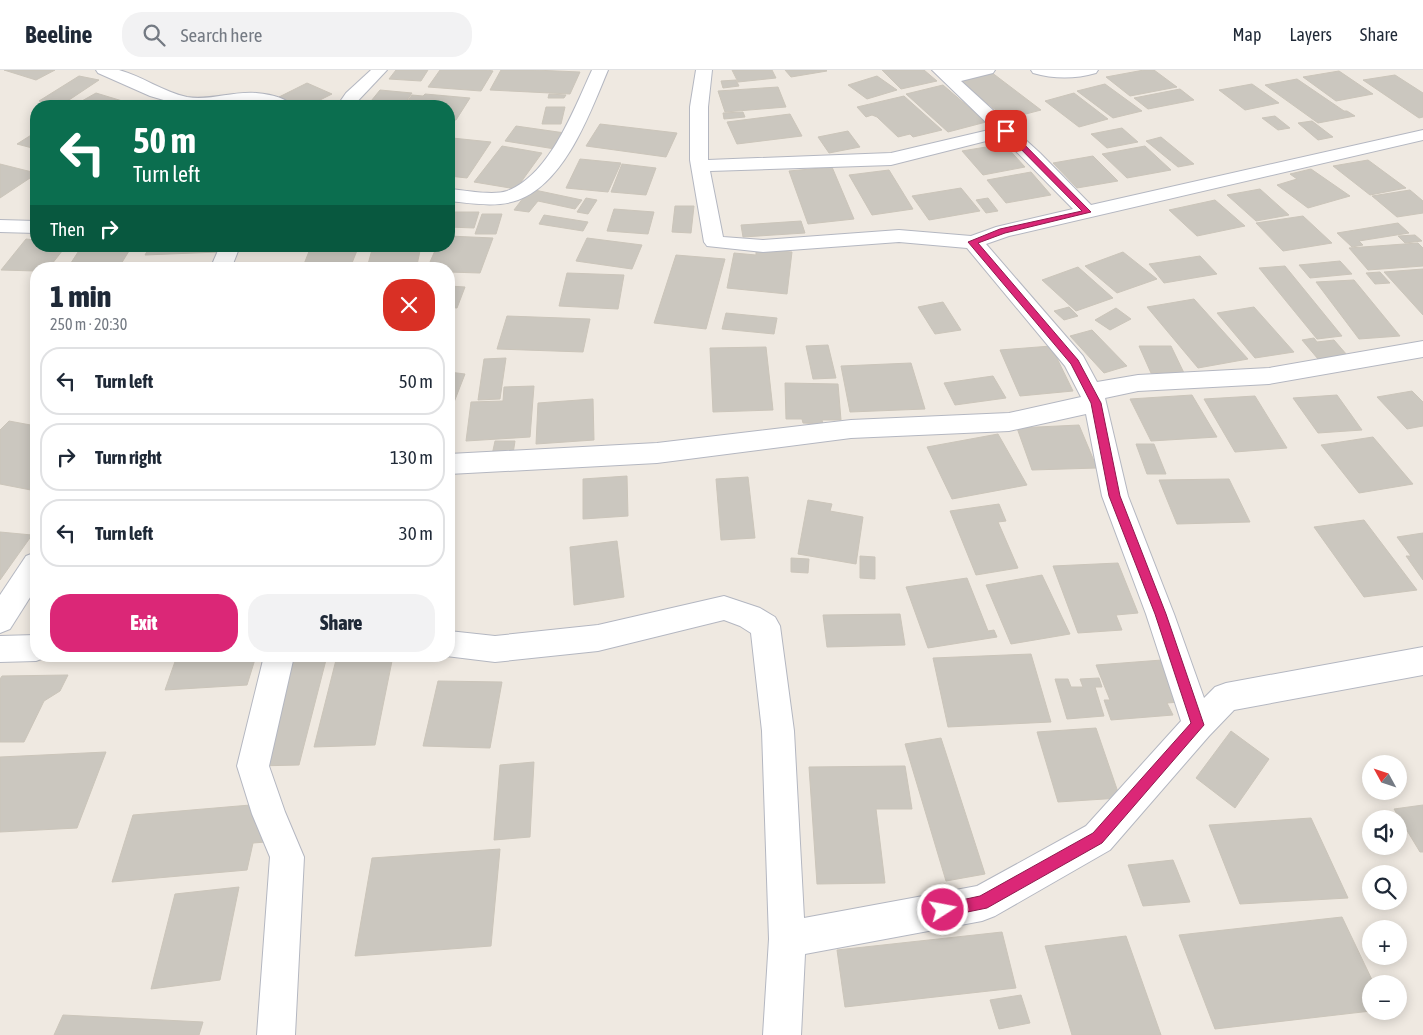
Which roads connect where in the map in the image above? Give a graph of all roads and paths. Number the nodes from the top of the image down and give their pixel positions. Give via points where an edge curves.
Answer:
1 (104, 70) edge
2 (379, 70) edge
3 (600, 70) edge
4 (704, 70) edge
5 (987, 70) edge
6 (1040, 70) edge
7 (1090, 70) edge
8 (942, 72) edge
9 (182, 100) edge
10 (236, 100) edge
11 (270, 100) edge
12 (347, 100) edge
13 (1006, 131) junction
14 (1423, 135) edge
15 (701, 166) junction
16 (455, 195) edge
17 (1087, 212) junction
18 (0, 226) edge
19 (30, 227) edge
20 (972, 242) junction
21 (1423, 350) edge
22 (1094, 398) junction
23 (455, 464) edge
24 (30, 573) edge
25 (0, 620) edge
26 (455, 645) edge
27 (30, 648) edge
28 (0, 649) edge
29 (1423, 661) edge
30 (278, 662) edge
31 (1198, 725) junction
32 (787, 939) junction
33 (276, 1035) edge
34 (782, 1035) edge

1 - 9 street
2 - 12 street via 374,79
3 - 16 street via 574,128 546,170 529,188 509,197
4 - 15 street via 699,107
5 - 8 street via 960,76
6 - 7 street via 1068,73
8 - 13 street
10 - 11 street
13 - 15 street via 891,159
13 - 17 street
14 - 17 street
15 - 20 street via 714,242 763,246 899,236
17 - 20 street via 1003,231
18 - 19 street
20 - 22 street via 1075,362
21 - 22 street via 1269,376 1138,383
22 - 23 street via 1009,422 851,429 658,453
22 - 31 street via 1115,496
24 - 25 street
26 - 32 street via 494,649 598,638 724,608 765,626 778,731
27 - 28 street
29 - 31 street via 1226,697
30 - 33 street via 253,766 287,857
31 - 32 street via 1098,838 982,903
32 - 34 street

